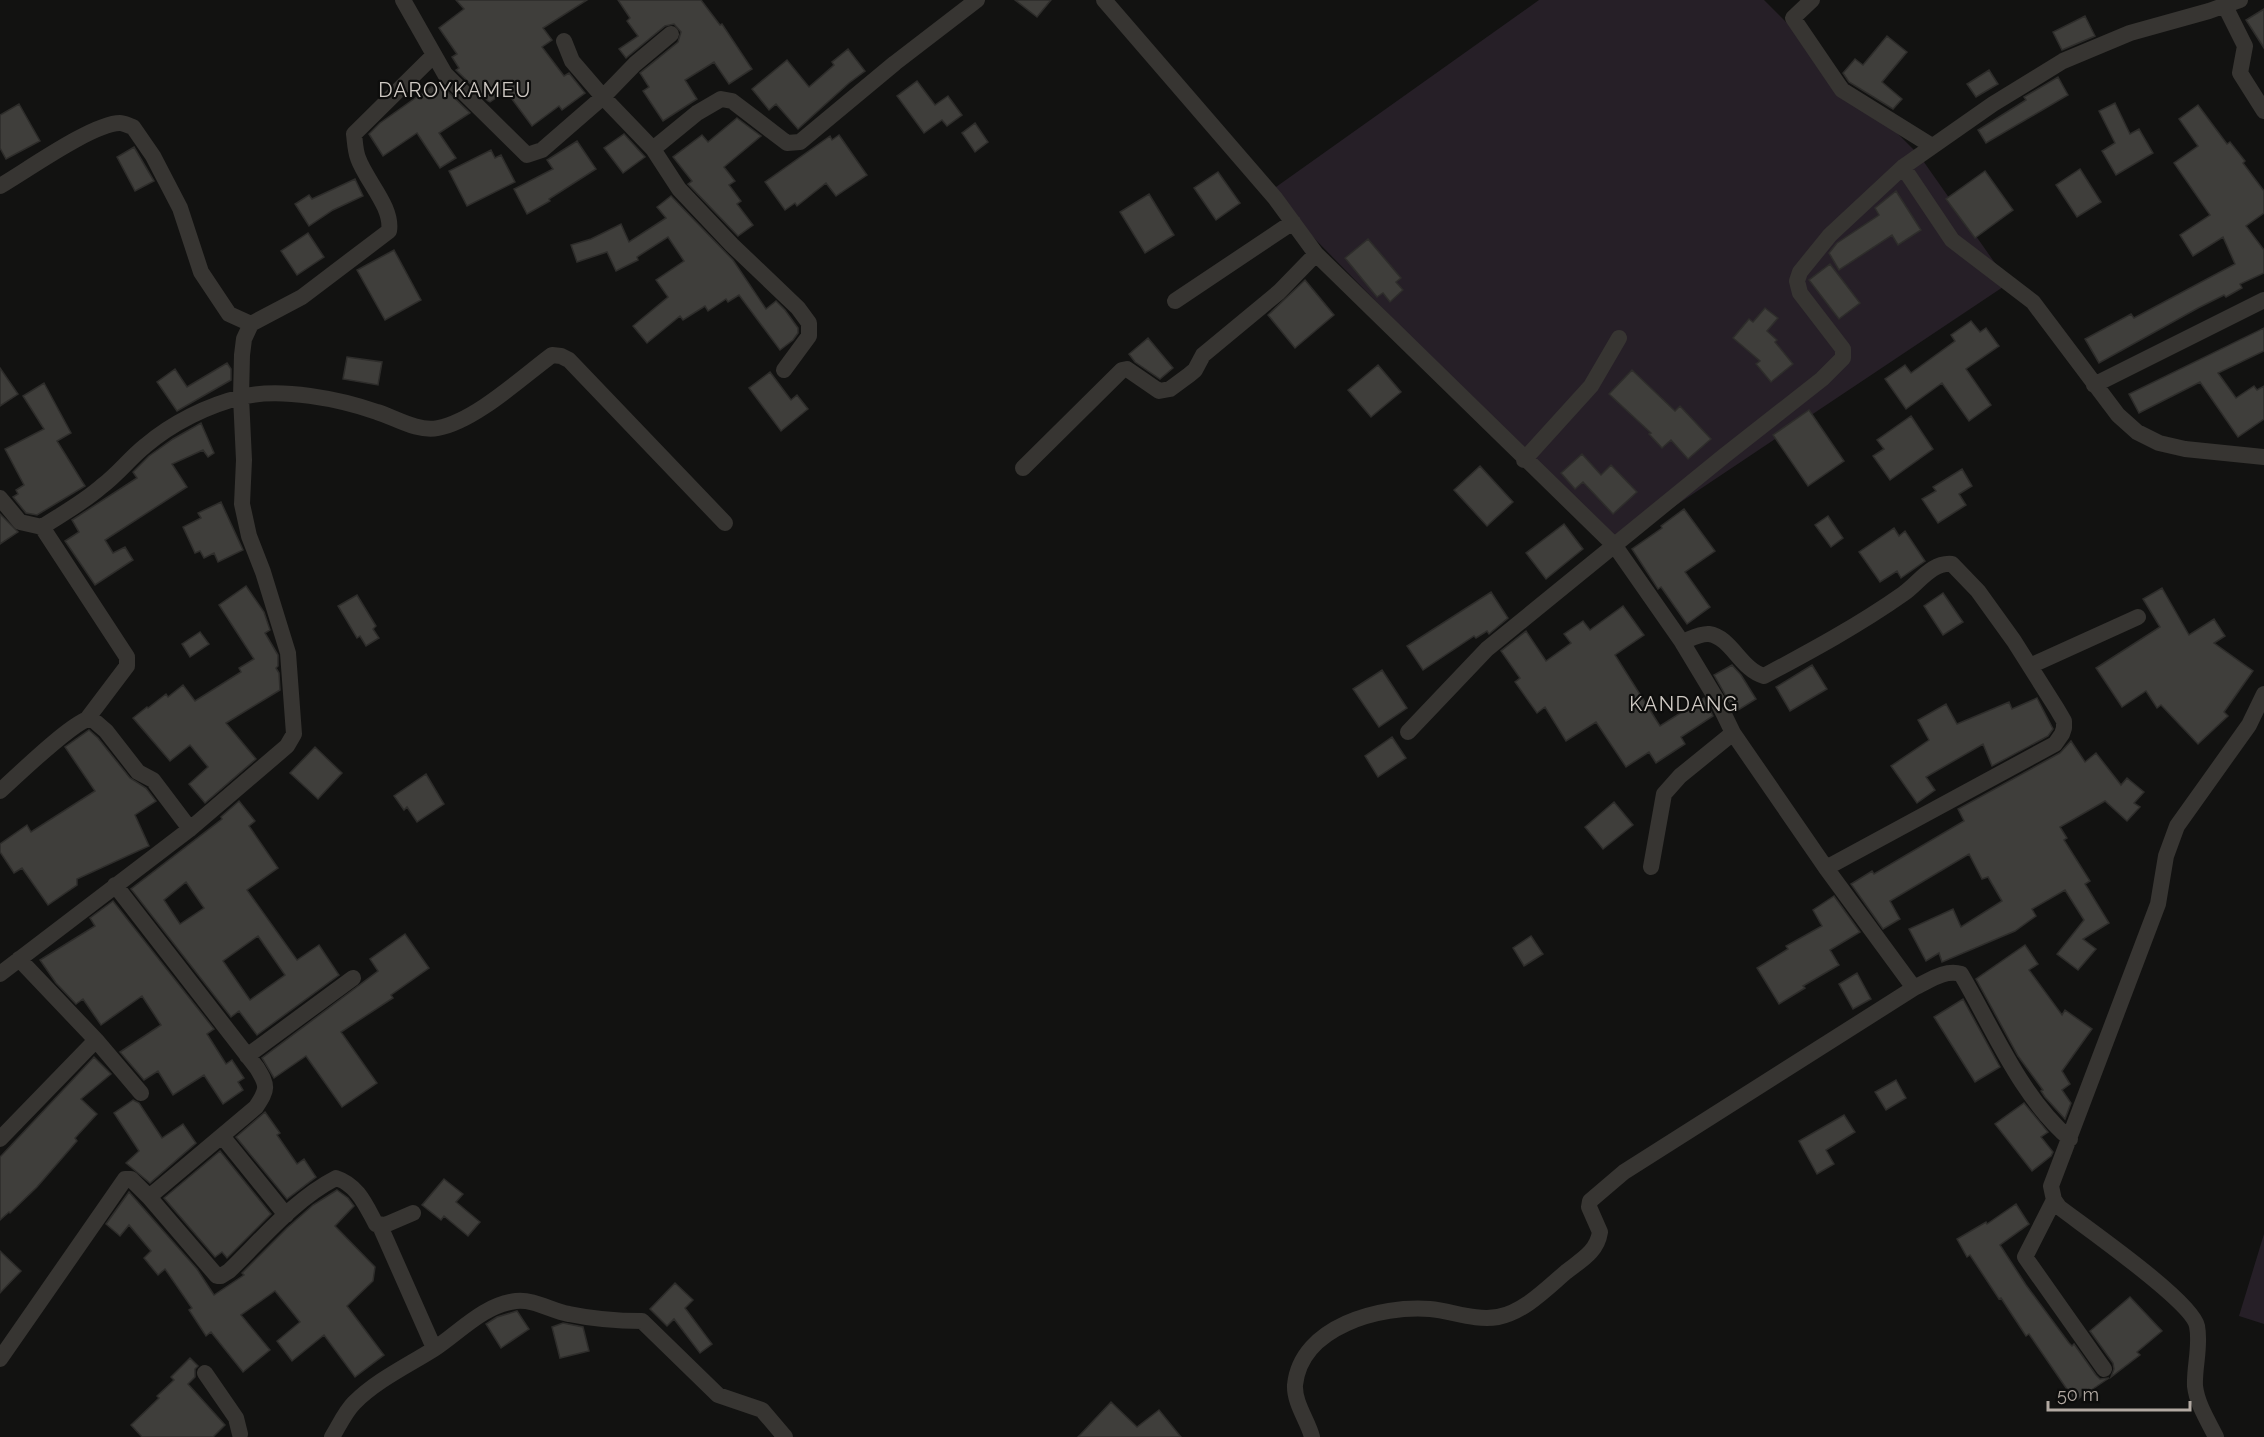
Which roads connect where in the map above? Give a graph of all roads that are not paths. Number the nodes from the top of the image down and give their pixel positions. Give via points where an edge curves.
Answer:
1 (403, 0) edge
2 (977, 0) edge
3 (1104, 0) edge
4 (1812, 0) edge
5 (2232, 3) edge
6 (671, 34) dead end
7 (564, 41) dead end
8 (434, 55) junction
9 (603, 97) junction
10 (2264, 111) edge
11 (1932, 146) junction
12 (652, 149) junction
13 (1903, 167) junction
14 (0, 186) edge
15 (1293, 222) junction
16 (1316, 254) junction
17 (2264, 300) edge
18 (1174, 301) dead end
19 (251, 324) junction
20 (1619, 338) dead end
21 (784, 370) dead end
22 (2094, 385) junction
23 (241, 397) junction
24 (2264, 457) edge
25 (1524, 460) junction
26 (1023, 468) dead end
27 (0, 498) edge
28 (725, 523) dead end
29 (42, 527) junction
30 (1615, 546) junction
31 (2138, 617) dead end
32 (1682, 642) junction
33 (2030, 666) junction
34 (2264, 694) edge
35 (87, 719) junction
36 (1408, 732) dead end
37 (1733, 733) junction
38 (0, 791) edge
39 (190, 829) junction
40 (1651, 867) dead end
41 (1827, 868) junction
42 (115, 885) junction
43 (19, 959) junction
44 (0, 974) edge
45 (353, 978) dead end
46 (1914, 988) junction
47 (96, 1040) junction
48 (247, 1056) junction
49 (141, 1093) dead end
50 (222, 1136) junction
51 (0, 1139) edge
52 (2070, 1140) junction
53 (149, 1197) junction
54 (2054, 1200) junction
55 (413, 1213) dead end
56 (286, 1215) junction
57 (380, 1226) junction
58 (434, 1348) junction
59 (0, 1359) edge
60 (2104, 1369) dead end
61 (205, 1373) dead end
62 (243, 1436) edge
63 (332, 1437) edge
64 (785, 1437) edge
65 (1312, 1437) edge
66 (2216, 1437) edge

1 - 8 street
2 - 12 street via 800,142 787,143 732,101 721,99
3 - 15 street
4 - 11 street via 1793,18 1842,90
5 - 10 street via 2245,46 2240,73
5 - 11 street via 2130,33 2063,61
6 - 9 street
7 - 9 street via 572,61
8 - 9 street via 445,74 527,155 542,150
8 - 19 street via 354,134 357,156 385,206 389,231 302,297
9 - 12 street
11 - 13 street
12 - 21 street via 679,189 809,323 809,336
13 - 22 street via 1952,240 2033,302
13 - 30 street via 1830,235 1798,276 1800,293 1843,349 1843,358
14 - 19 street via 78,138 120,123 133,127 180,208 201,272 229,314
15 - 16 street
15 - 18 street
16 - 25 street
16 - 26 street via 1279,292 1203,355 1195,370 1170,389 1159,391 1127,369 1122,370
17 - 22 street
19 - 23 street via 244,339
20 - 25 street via 1591,386
22 - 24 street via 2130,426 2159,443
23 - 28 street via 266,392 323,399 375,411 422,429 436,429 465,419 552,355 561,356
23 - 29 street via 190,416 157,436 100,489
23 - 39 street via 242,504 288,653 294,734 287,746
25 - 30 street
27 - 29 street via 20,522
29 - 35 street via 127,657 127,666
30 - 32 street
30 - 36 street via 1487,649
31 - 33 street
32 - 33 street via 1703,634 1719,638 1750,669 1764,676 1904,594 1935,566 1952,564 1978,591
32 - 37 street
33 - 41 street via 2064,721 2055,744
34 - 52 street via 2249,725 2177,826 2166,856 2158,904
35 - 38 street
35 - 39 street via 95,720 138,772 153,780
37 - 40 street via 1664,794
37 - 41 street
39 - 42 street
41 - 46 street
42 - 43 street
42 - 48 street
43 - 44 street
43 - 47 street
45 - 48 street
46 - 52 street via 1945,973 1961,974 2032,1100
46 - 65 street via 1624,1172 1590,1201 1600,1232 1595,1249 1524,1306 1491,1317 1424,1309 1376,1312 1331,1332 1307,1356 1295,1386
47 - 49 street
47 - 51 street
48 - 50 street via 265,1081 265,1094 256,1107
50 - 53 street
50 - 56 street
52 - 54 street via 2051,1186
53 - 56 street via 217,1276 229,1271
53 - 59 street via 131,1179 122,1180
54 - 60 street via 2025,1257
54 - 66 street via 2191,1312 2197,1327 2195,1386
55 - 57 street
56 - 57 street via 336,1178 358,1192
57 - 58 street
58 - 63 street via 354,1402
58 - 64 street via 481,1314 518,1300 568,1314 642,1321 718,1395 762,1410
61 - 62 street via 236,1418

